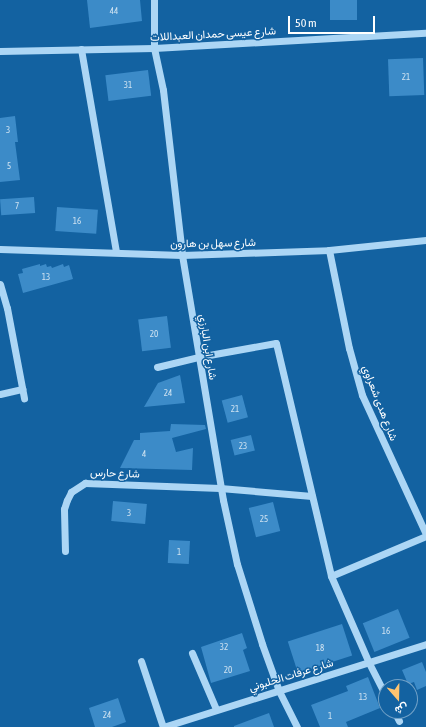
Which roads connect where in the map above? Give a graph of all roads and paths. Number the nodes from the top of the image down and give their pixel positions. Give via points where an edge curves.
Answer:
1 (154, 0) edge
2 (426, 33) edge
3 (154, 48) junction
4 (81, 49) junction
5 (0, 51) edge
6 (426, 240) edge
7 (0, 249) edge
8 (329, 250) junction
9 (116, 252) junction
10 (182, 255) junction
11 (0, 284) edge
12 (198, 357) junction
13 (157, 367) dead end
14 (22, 389) junction
15 (0, 394) edge
16 (24, 398) dead end
17 (220, 488) junction
18 (312, 496) junction
19 (426, 535) edge
20 (65, 551) dead end
21 (331, 576) junction
22 (426, 644) edge
23 (192, 653) dead end
24 (141, 661) dead end
25 (369, 663) junction
26 (378, 680) edge
27 (279, 691) junction
28 (216, 709) junction
29 (163, 727) edge
30 (297, 727) edge

1 - 3 street, شارع ابن البارزي
2 - 3 street, شارع عيسى حمدان العبداللات
3 - 4 street, شارع عيسى حمدان العبداللات
3 - 10 street, شارع ابن البارزي via 163,90
4 - 5 street, شارع عيسى حمدان العبداللات
4 - 9 street
6 - 8 street, شارع سهل بن هارون
7 - 9 street, شارع سهل بن هارون
8 - 10 street, شارع سهل بن هارون
8 - 19 street, شارع هدى شعراوي via 349,348 362,395
9 - 10 street, شارع سهل بن هارون
10 - 12 street, شارع ابن البارزي
11 - 14 street
12 - 13 street
12 - 17 street, شارع ابن البارزي
12 - 18 street via 276,343
14 - 15 street
14 - 16 street
17 - 18 street, شارع حارس
17 - 20 street, شارع حارس via 85,482 71,492 66,505
17 - 27 street, شارع ابن البارزي via 237,564
18 - 21 street
19 - 21 street
21 - 25 street
22 - 25 street, شارع عرفات الحلبوني
23 - 28 street
24 - 29 street
25 - 26 street
25 - 27 street, شارع عرفات الحلبوني
27 - 28 street, شارع عرفات الحلبوني
27 - 30 street, شارع ابن البارزي
28 - 29 street, شارع عرفات الحلبوني

